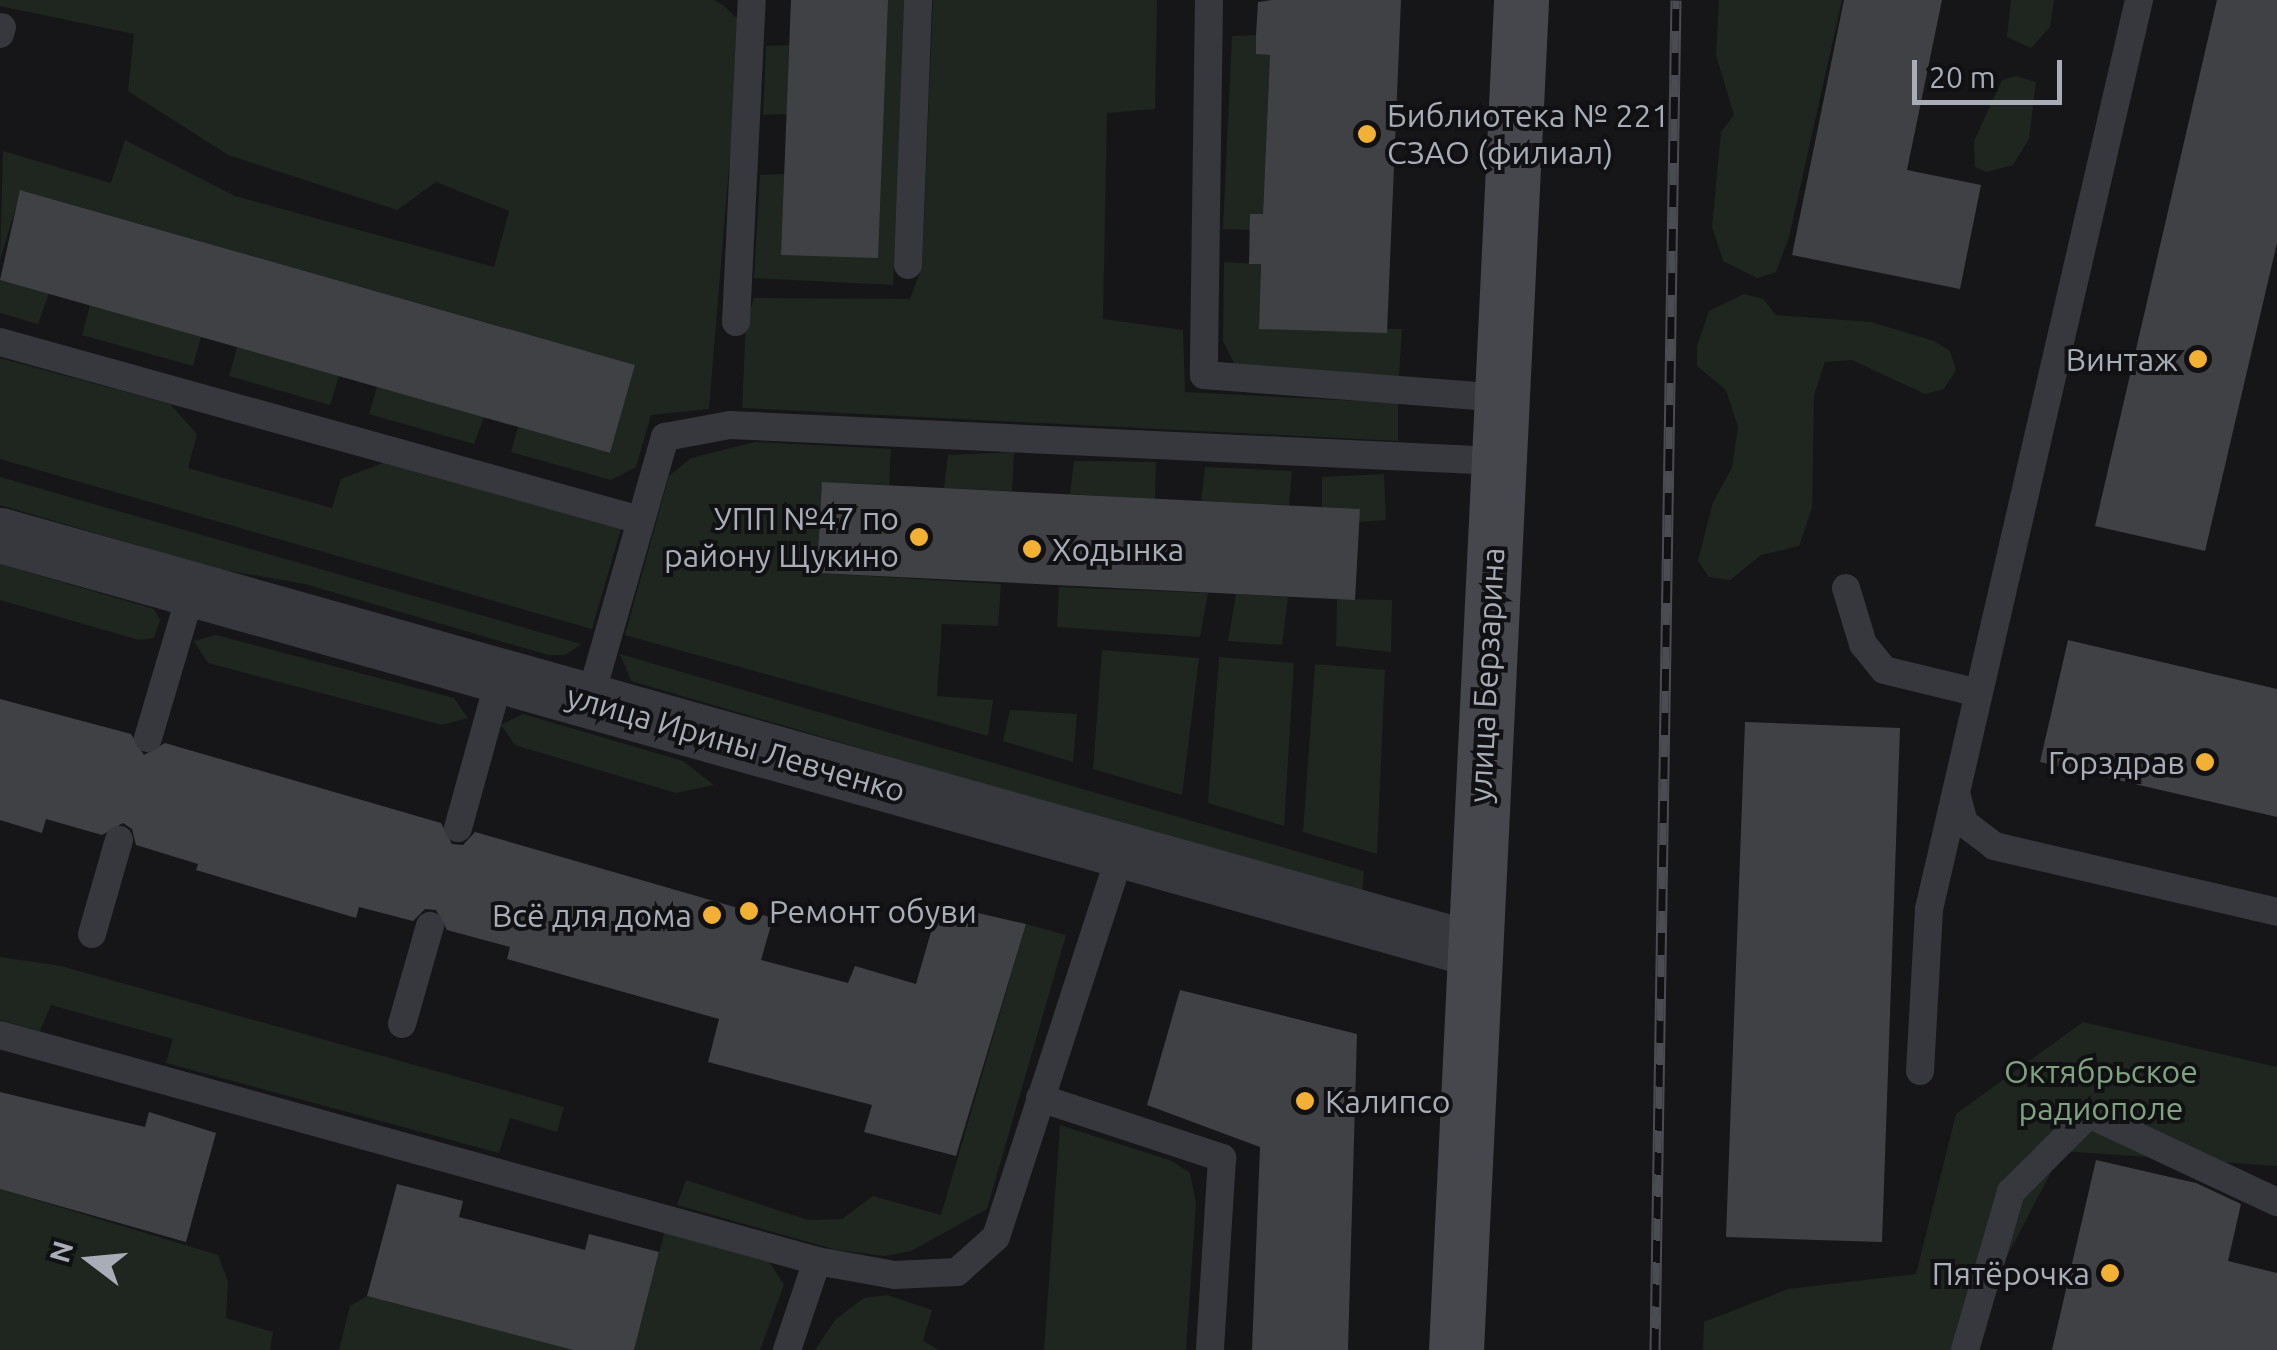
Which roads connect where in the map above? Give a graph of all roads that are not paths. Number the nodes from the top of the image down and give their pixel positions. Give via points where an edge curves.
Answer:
1 (752, 0) edge
2 (918, 0) edge
3 (1209, 0) edge
4 (1521, 0) edge
5 (2139, 0) edge
6 (908, 266) dead end
7 (736, 322) dead end
8 (0, 342) edge
9 (1500, 398) junction
10 (1497, 462) junction
11 (640, 520) junction
12 (0, 535) edge
13 (1846, 588) dead end
14 (192, 590) junction
15 (500, 677) junction
16 (1978, 693) junction
17 (589, 702) junction
18 (148, 738) dead end
19 (1956, 787) junction
20 (458, 828) dead end
21 (119, 840) dead end
22 (1120, 852) junction
23 (2277, 912) edge
24 (430, 926) dead end
25 (92, 934) dead end
26 (1473, 949) junction
27 (402, 1024) dead end
28 (0, 1035) edge
29 (1920, 1071) dead end
30 (1040, 1098) junction
31 (2277, 1202) edge
32 (816, 1261) junction
33 (787, 1350) edge
34 (1210, 1350) edge
35 (1456, 1350) edge
36 (1965, 1350) edge

1 - 7 lane
2 - 6 lane
3 - 9 lane via 1204,375
4 - 9 street, улица Берзарина
5 - 16 lane
8 - 11 lane
9 - 10 street, улица Берзарина
10 - 11 lane via 730,425 665,437
10 - 26 street, улица Берзарина
11 - 17 lane
12 - 14 street, улица Ирины Левченко
13 - 16 lane via 1863,644 1884,670
14 - 15 street, улица Ирины Левченко
14 - 18 lane
15 - 17 street, улица Ирины Левченко
15 - 20 lane
16 - 19 lane
17 - 22 street, улица Ирины Левченко
19 - 23 lane via 1964,824 1994,846
19 - 29 lane via 1928,909
21 - 25 lane
22 - 26 street, улица Ирины Левченко
22 - 30 lane
24 - 27 lane
26 - 35 street, улица Берзарина
28 - 32 lane
30 - 32 lane via 996,1236 957,1272 895,1274
30 - 34 lane via 1222,1158
31 - 36 lane via 2089,1114 2010,1192
32 - 33 lane

